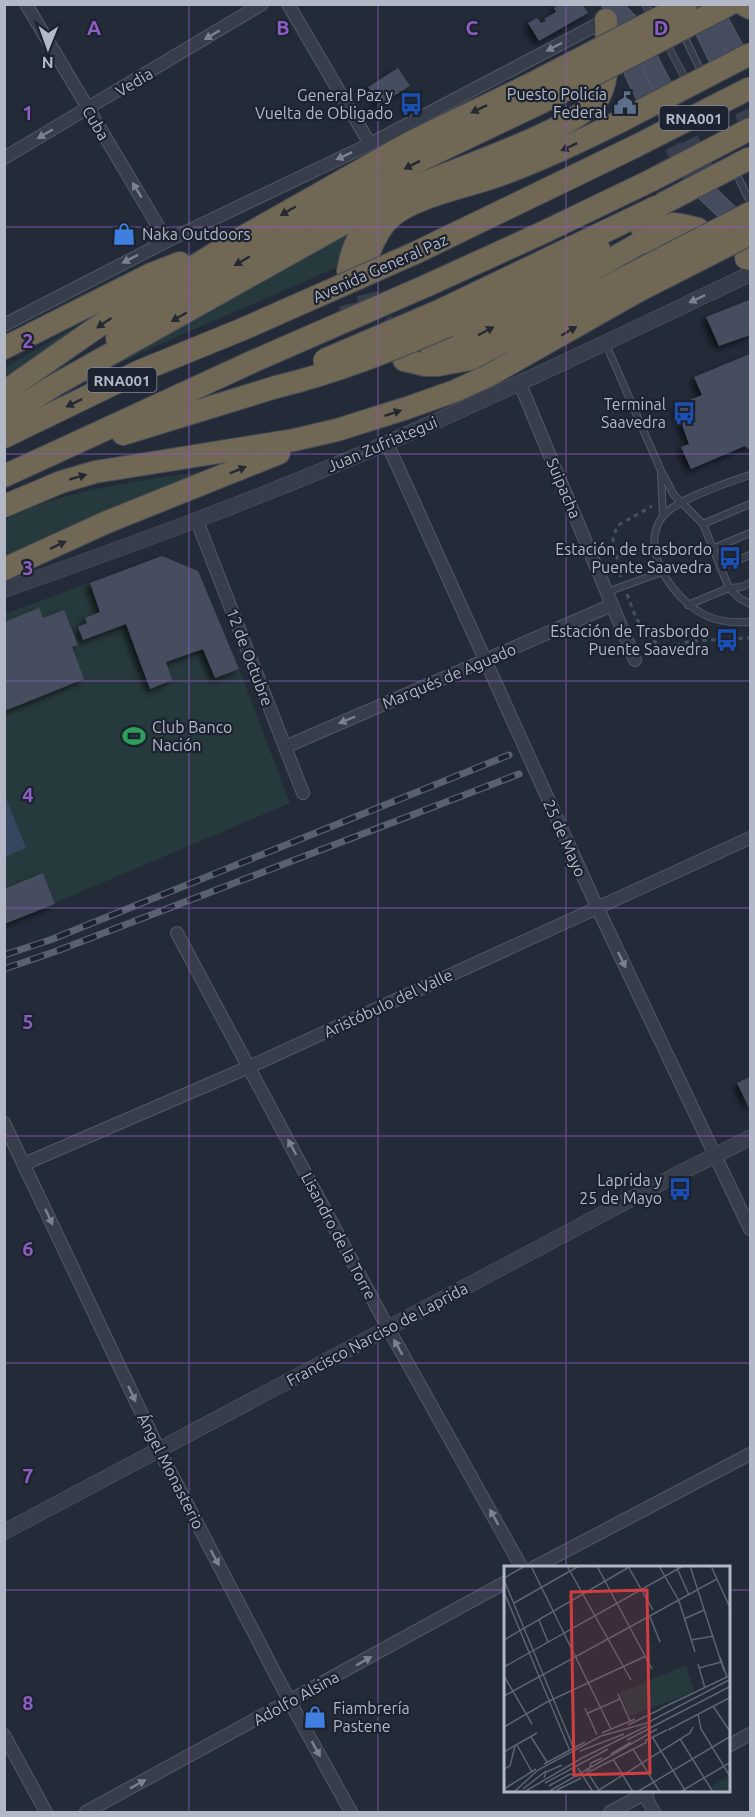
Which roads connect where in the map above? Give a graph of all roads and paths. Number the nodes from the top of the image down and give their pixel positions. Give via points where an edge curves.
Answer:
1 (26, 4) edge
2 (262, 4) edge
3 (288, 4) edge
4 (645, 4) edge
5 (692, 4) edge
6 (710, 4) edge
7 (730, 4) edge
8 (743, 4) edge
9 (667, 5) edge
10 (750, 8) edge
11 (609, 10) edge
12 (679, 15) edge
13 (656, 23) dead end
14 (661, 33) dead end
15 (646, 54) junction
16 (744, 54) edge
17 (720, 62) tunnel mouth
18 (701, 71) dead end
19 (686, 80) dead end
20 (750, 88) edge
21 (665, 91) tunnel mouth
22 (536, 93) junction
23 (88, 109) junction
24 (750, 129) edge
25 (370, 144) junction
26 (4, 158) edge
27 (750, 158) edge
28 (738, 177) dead end
29 (710, 190) tunnel mouth
30 (395, 196) junction
31 (750, 202) edge
32 (740, 214) edge
33 (750, 234) edge
34 (167, 240) junction
35 (227, 246) junction
36 (749, 264) edge
37 (633, 283) junction
38 (445, 318) junction
39 (4, 325) edge
40 (605, 342) junction
41 (430, 345) tunnel mouth
42 (4, 348) edge
43 (404, 360) tunnel mouth
44 (520, 384) junction
45 (55, 385) junction
46 (4, 392) edge
47 (4, 417) edge
48 (337, 430) junction
49 (4, 437) edge
50 (387, 443) junction
51 (35, 460) junction
52 (661, 471) junction
53 (750, 475) edge
54 (4, 476) edge
55 (682, 502) junction
56 (750, 504) edge
57 (4, 506) edge
58 (663, 516) junction
59 (197, 520) junction
60 (703, 524) junction
61 (750, 533) edge
62 (714, 548) junction
63 (750, 555) edge
64 (720, 568) junction
65 (4, 569) edge
66 (662, 572) junction
67 (750, 583) edge
68 (729, 588) junction
69 (4, 590) edge
70 (607, 592) junction
71 (750, 604) edge
72 (612, 605) junction
73 (688, 605) junction
74 (750, 622) edge
75 (485, 660) junction
76 (634, 660) dead end
77 (285, 747) junction
78 (303, 794) dead end
79 (750, 838) edge
80 (597, 907) junction
81 (177, 933) dead end
82 (249, 1067) junction
83 (4, 1123) edge
84 (750, 1138) edge
85 (715, 1154) junction
86 (24, 1164) junction
87 (750, 1228) edge
88 (388, 1329) junction
89 (159, 1450) junction
90 (750, 1454) edge
91 (4, 1532) edge
92 (521, 1566) edge
93 (537, 1566) edge
94 (504, 1583) edge
95 (290, 1702) junction
96 (750, 1734) edge
97 (4, 1735) edge
98 (731, 1744) edge
99 (643, 1793) edge
100 (645, 1793) edge
101 (46, 1812) edge
102 (86, 1812) edge
103 (351, 1812) edge
104 (610, 1812) edge
105 (654, 1812) edge

1 - 23 street, Cuba
2 -> 23 street, Vedia
3 - 25 street
4 - 13 lane
5 - 17 main road
6 - 16 main road
7 - 22 highway, bridge
8 - 10 highway
9 - 12 lane
11 - 15 main road via 630,24
11 - 15 main road via 649,104
11 -> 25 street
11 - 30 highway via 605,79 590,108 555,128
12 - 18 lane
12 - 22 highway, bridge
14 - 19 lane
15 - 21 main road
16 -> 30 highway, bridge via 621,121 532,162 398,212 381,229 357,266 352,251 362,228
20 -> 49 highway, Avenida General Paz / RNA001, bridge via 415,253 140,371
22 -> 35 highway via 409,143
22 -> 45 highway via 192,289 135,324
23 -> 26 street, Vedia
34 -> 23 street, Cuba
24 - 51 highway, Avenida General Paz / RNA001, bridge via 542,233
25 -> 34 street
27 - 38 highway, bridge
28 - 31 lane
29 - 32 main road
30 -> 45 highway
32 - 37 highway, bridge
33 - 37 highway, bridge
34 -> 39 street
35 - 42 highway via 151,274
35 -> 46 highway
36 -> 40 street, Juan Zufriategui
37 - 43 highway via 471,359 438,365
48 -> 37 highway via 455,391 488,376
41 -> 38 highway via 472,338 640,243 690,235 669,223 642,228
38 - 51 highway, bridge via 339,353 271,389
40 - 44 street, Juan Zufriategui
40 - 52 lane
44 - 50 street, Juan Zufriategui
44 - 70 street, Suipacha
45 - 47 highway
57 -> 48 highway via 95,472
65 -> 48 highway via 107,522
50 - 59 street, Juan Zufriategui
50 - 75 street, 25 de Mayo
51 - 54 highway, Avenida General Paz / RNA001
52 - 55 lane
52 - 58 lane
53 - 55 lane
55 - 58 lane
55 - 60 lane
56 - 60 lane
58 - 66 lane via 655,542
59 - 69 street, Juan Zufriategui
59 - 77 street, 12 de Octubre
60 - 62 lane
61 - 62 lane
62 - 64 lane
63 - 64 lane
64 - 68 lane
66 - 70 lane
66 - 73 lane
67 - 68 lane
68 - 71 lane
68 - 73 lane
70 - 72 street, Suipacha
72 - 75 street, Marqués de Aguado
72 - 76 street, Suipacha
73 - 74 lane via 707,616
75 -> 77 street, Marqués de Aguado
75 - 80 street, 25 de Mayo
77 - 78 street, 12 de Octubre
79 - 80 street, Aristóbulo del Valle
80 - 82 street, Aristóbulo del Valle
80 -> 85 street, 25 de Mayo
81 - 82 street, Lisandro de la Torre
82 - 86 street, Aristóbulo del Valle
88 -> 82 street, Lisandro de la Torre
83 - 86 street, Ángel Monasterio
84 - 85 street, Francisco Narciso de Laprida
85 - 87 street, 25 de Mayo
85 - 88 street, Francisco Narciso de Laprida
86 -> 89 street, Ángel Monasterio
88 - 89 street, Francisco Narciso de Laprida
92 -> 88 street, Lisandro de la Torre
89 - 91 street, Francisco Narciso de Laprida
89 -> 95 street, Ángel Monasterio
90 - 93 street
95 -> 94 street, Adolfo Alsina
102 -> 95 street, Adolfo Alsina
95 -> 103 street, Ángel Monasterio
96 - 98 street
97 - 101 street
99 - 104 street
100 - 105 street

